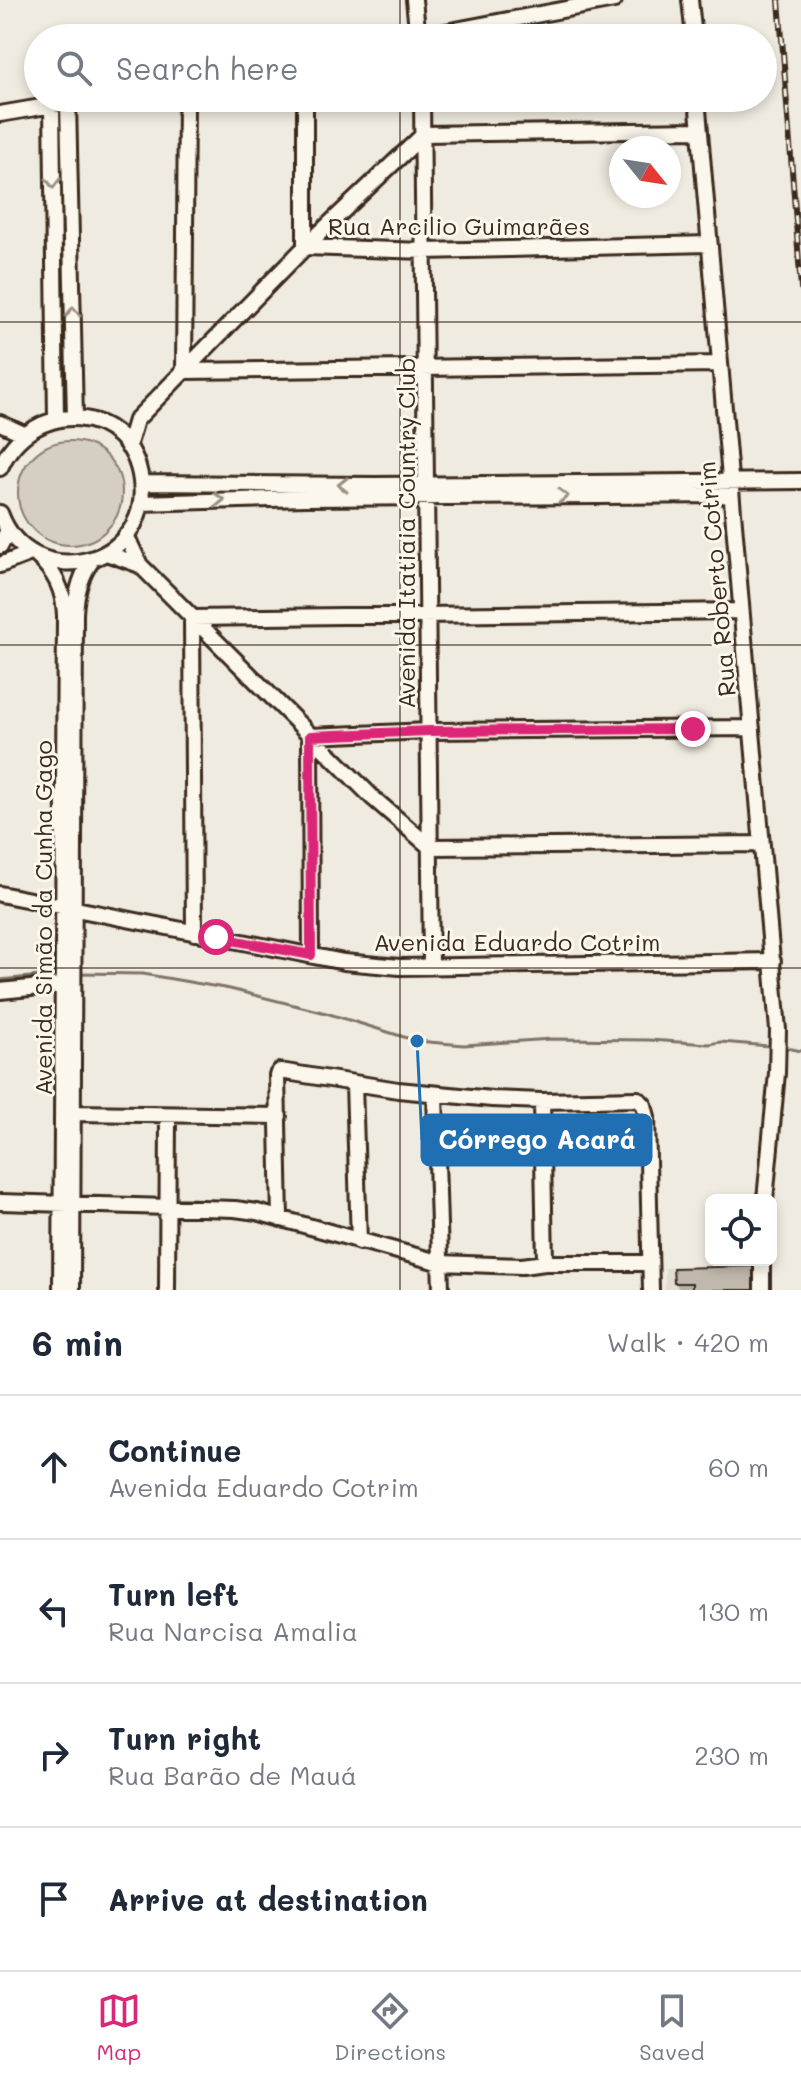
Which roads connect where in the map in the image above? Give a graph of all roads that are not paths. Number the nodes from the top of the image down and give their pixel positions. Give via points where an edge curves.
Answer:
1 (414, 0) edge
2 (614, 0) edge
3 (690, 0) edge
4 (416, 24) edge
5 (490, 24) edge
6 (693, 24) edge
7 (24, 110) edge
8 (52, 112) edge
9 (68, 112) edge
10 (186, 112) edge
11 (305, 112) edge
12 (423, 112) edge
13 (697, 112) edge
14 (0, 114) edge
15 (698, 130) junction
16 (424, 134) junction
17 (709, 244) junction
18 (305, 247) junction
19 (425, 251) junction
20 (55, 359) junction
21 (74, 359) junction
22 (720, 364) junction
23 (426, 367) junction
24 (184, 371) junction
25 (75, 418) junction
26 (56, 419) junction
27 (136, 420) junction
28 (0, 423) edge
29 (106, 427) junction
30 (24, 434) junction
31 (3, 447) edge
32 (128, 447) junction
33 (0, 468) edge
34 (801, 481) edge
35 (142, 483) junction
36 (730, 488) junction
37 (425, 491) junction
38 (141, 503) junction
39 (0, 513) edge
40 (8, 530) junction
41 (126, 535) junction
42 (0, 546) edge
43 (34, 554) junction
44 (99, 556) junction
45 (0, 565) edge
46 (140, 565) junction
47 (70, 607) junction
48 (741, 611) junction
49 (428, 616) junction
50 (192, 618) junction
51 (752, 728) junction
52 (429, 731) junction
53 (310, 736) junction
54 (762, 844) junction
55 (430, 847) junction
56 (0, 894) edge
57 (69, 908) junction
58 (194, 933) junction
59 (311, 955) junction
60 (773, 961) junction
61 (431, 967) junction
62 (69, 977) junction
63 (0, 991) edge
64 (354, 1084) junction
65 (435, 1095) junction
66 (542, 1101) junction
67 (73, 1113) junction
68 (168, 1116) junction
69 (279, 1116) junction
70 (766, 1194) edge
71 (0, 1202) edge
72 (67, 1203) junction
73 (169, 1206) junction
74 (280, 1219) junction
75 (359, 1242) junction
76 (441, 1263) junction
77 (545, 1263) junction
78 (650, 1263) junction
79 (762, 1266) edge
80 (61, 1290) edge
81 (72, 1290) edge
82 (167, 1290) edge
83 (441, 1290) edge
84 (651, 1290) edge
85 (762, 1290) edge

1 - 4 street
2 - 5 street
3 - 6 street
7 - 14 street
8 -> 20 street
21 -> 9 street
10 - 24 street
11 - 18 street
12 - 16 street, Avenida Itatiaia Country Club
13 - 15 street, Rua Roberto Cotrim
15 - 16 street
15 - 17 street, Rua Roberto Cotrim
16 - 18 street
16 - 19 street, Avenida Itatiaia Country Club
17 - 19 street, Rua Arcilio Guimarães
17 - 22 street, Rua Roberto Cotrim
18 - 19 street, Rua Arcilio Guimarães
18 - 24 street
19 - 23 street, Avenida Itatiaia Country Club
20 - 21 street
20 - 26 street
21 - 25 street
22 - 23 street
22 - 36 street, Rua Roberto Cotrim
23 - 24 street
23 - 37 street, Avenida Itatiaia Country Club
24 - 27 street
25 - 26 street
25 - 29 street
26 - 30 street
27 - 29 street
27 - 32 street
28 - 30 street
29 - 32 street
30 - 31 street
31 - 33 street
32 - 35 street
34 - 36 street
37 -> 35 street
35 - 38 street
36 - 37 street
36 - 48 street, Rua Roberto Cotrim
38 -> 37 street
37 - 49 street, Avenida Itatiaia Country Club
38 - 41 street
39 - 40 street, Avenida Simão da Cunha Gago
40 - 42 street
40 - 43 street, Avenida Simão da Cunha Gago
41 - 44 street
41 - 46 street
43 - 44 street via 71,563
43 - 45 street
43 - 47 street, Avenida Simão da Cunha Gago
44 - 46 street
44 - 47 street, Avenida Simão da Cunha Gago via 86,568
46 - 50 street
47 - 57 street, Avenida Simão da Cunha Gago
48 - 49 street
48 - 51 street, Rua Roberto Cotrim
49 - 50 street
49 - 52 street, Avenida Itatiaia Country Club
50 - 53 street
50 - 58 street
51 - 52 street
51 - 54 street, Rua Roberto Cotrim
52 - 53 street
52 - 55 street, Avenida Itatiaia Country Club
53 - 55 street
53 - 59 street
54 - 55 street
54 - 60 street, Rua Roberto Cotrim
55 - 61 street, Avenida Itatiaia Country Club
56 - 57 street, Avenida Eduardo Cotrim
57 - 58 street, Avenida Eduardo Cotrim
57 - 62 street, Avenida Simão da Cunha Gago
58 - 59 street, Avenida Eduardo Cotrim
59 - 61 street, Avenida Eduardo Cotrim
60 - 61 street, Avenida Eduardo Cotrim
60 - 70 street, Rua Roberto Cotrim via 778,1054
62 - 63 street
62 - 67 street, Avenida Simão da Cunha Gago
62 - 72 street, Avenida Simão da Cunha Gago
64 - 65 street
64 - 69 street via 280,1071
64 - 75 street
65 - 66 street
65 - 76 street
66 - 77 street
66 - 78 street via 617,1098 638,1099 644,1105
67 - 68 street
67 - 72 street, Avenida Simão da Cunha Gago
68 - 69 street
68 - 73 street
69 - 74 street
71 - 72 street
72 - 73 street
72 - 80 street, Avenida Simão da Cunha Gago
72 - 81 street, Avenida Simão da Cunha Gago
73 - 74 street via 235,1209
73 - 82 street
74 - 75 street
75 - 76 street
76 - 77 street
76 - 83 street
77 - 78 street
78 - 84 street
79 - 85 street

